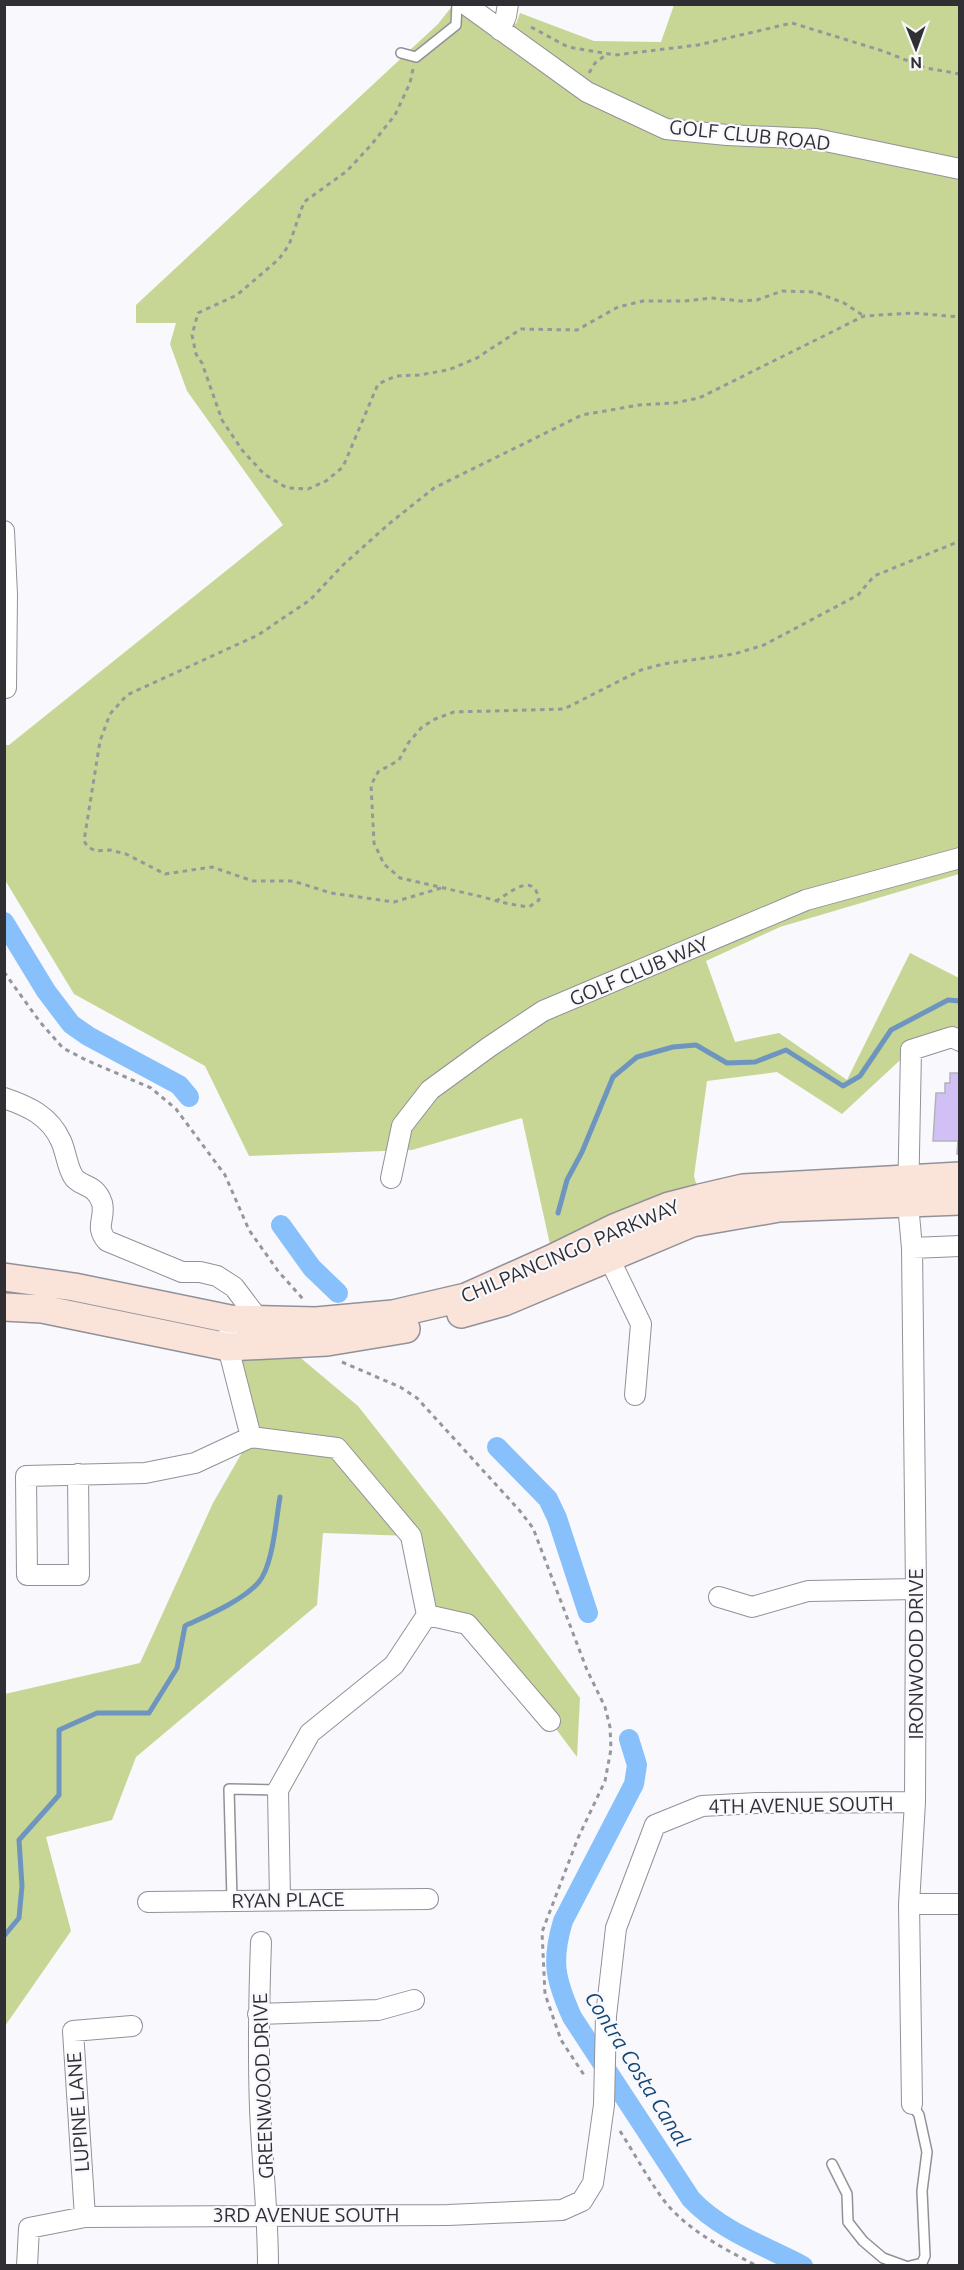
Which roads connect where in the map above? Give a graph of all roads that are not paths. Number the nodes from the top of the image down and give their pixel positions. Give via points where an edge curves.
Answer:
1 (457, 4) edge
2 (465, 4) edge
3 (504, 17) edge
4 (401, 53) dead end
5 (960, 169) edge
6 (4, 531) edge
7 (6, 688) dead end
8 (960, 858) edge
9 (960, 1041) edge
10 (4, 1098) edge
11 (960, 1176) edge
12 (391, 1178) dead end
13 (908, 1191) junction
14 (960, 1202) edge
15 (606, 1246) junction
16 (960, 1246) edge
17 (912, 1248) junction
18 (4, 1277) edge
19 (4, 1307) edge
20 (230, 1319) junction
21 (259, 1320) junction
22 (322, 1331) junction
23 (228, 1347) junction
24 (635, 1395) dead end
25 (251, 1437) junction
26 (78, 1474) junction
27 (916, 1589) junction
28 (719, 1597) dead end
29 (427, 1615) junction
30 (550, 1720) dead end
31 (278, 1790) junction
32 (915, 1802) junction
33 (280, 1899) junction
34 (428, 1899) dead end
35 (232, 1900) junction
36 (148, 1902) dead end
37 (909, 1904) junction
38 (960, 1904) edge
39 (261, 1942) dead end
40 (414, 2000) dead end
41 (258, 2013) junction
42 (132, 2026) dead end
43 (912, 2104) joint
44 (832, 2164) dead end
45 (582, 2201) joint
46 (268, 2214) junction
47 (85, 2217) junction
48 (27, 2265) edge
49 (268, 2265) edge
50 (905, 2265) edge
51 (910, 2265) edge

1 - 4 lane via 456,24 416,57
2 - 3 street, GOLF CLUB ROAD
3 - 5 street, GOLF CLUB ROAD via 581,88 666,129 816,139
6 - 7 street
8 - 12 street, GOLF CLUB WAY via 806,900 543,1011 430,1090 402,1126
9 - 13 street, IRONWOOD DRIVE via 952,1036 911,1050
10 - 21 street via 45,1118 61,1140 73,1176 98,1193 102,1205 100,1226 107,1241 182,1272 217,1276 234,1287
11 - 13 street, CHILPANCINGO PARKWAY
13 - 14 street, CHILPANCINGO PARKWAY
13 - 15 street, CHILPANCINGO PARKWAY via 743,1188 669,1206
13 - 17 street, IRONWOOD DRIVE
15 - 22 street, CHILPANCINGO PARKWAY via 553,1258 466,1297
15 - 24 street via 641,1324
16 - 17 street
17 - 27 street, IRONWOOD DRIVE
18 - 20 street, CHILPANCINGO PARKWAY
19 - 23 street, CHILPANCINGO PARKWAY via 42,1309
20 - 21 street, CHILPANCINGO PARKWAY
20 - 23 street
21 - 22 street, CHILPANCINGO PARKWAY
22 - 23 street, CHILPANCINGO PARKWAY
23 - 25 street
25 - 26 street via 195,1463 145,1473
25 - 29 street via 337,1448 411,1536
26 - 26 street via 26,1476 27,1575 79,1575
27 - 28 street via 808,1591 752,1607
27 - 32 street, IRONWOOD DRIVE
29 - 30 street via 467,1624
29 - 31 street via 394,1665 310,1733
31 - 33 street
31 - 35 lane via 229,1789
32 - 37 street, IRONWOOD DRIVE
32 - 45 street, 4TH AVENUE SOUTH via 702,1806 655,1825 616,1928 606,2016 604,2105 593,2183
33 - 34 street, RYAN PLACE
33 - 35 street, RYAN PLACE
35 - 36 street, RYAN PLACE
37 - 38 street
37 - 43 street, IRONWOOD DRIVE
39 - 41 street, GREENWOOD DRIVE
40 - 41 street via 378,2010
41 - 46 street, GREENWOOD DRIVE
42 - 47 street, LUPINE LANE via 73,2031
43 - 51 lane via 920,2115 927,2152 922,2191 925,2256 922,2263
44 - 50 lane via 847,2194 848,2222 883,2258
45 - 46 street, 3RD AVENUE SOUTH via 562,2210 448,2215
46 - 47 street, 3RD AVENUE SOUTH
46 - 49 street, GREENWOOD DRIVE
47 - 48 street, 3RD AVENUE SOUTH via 29,2228

